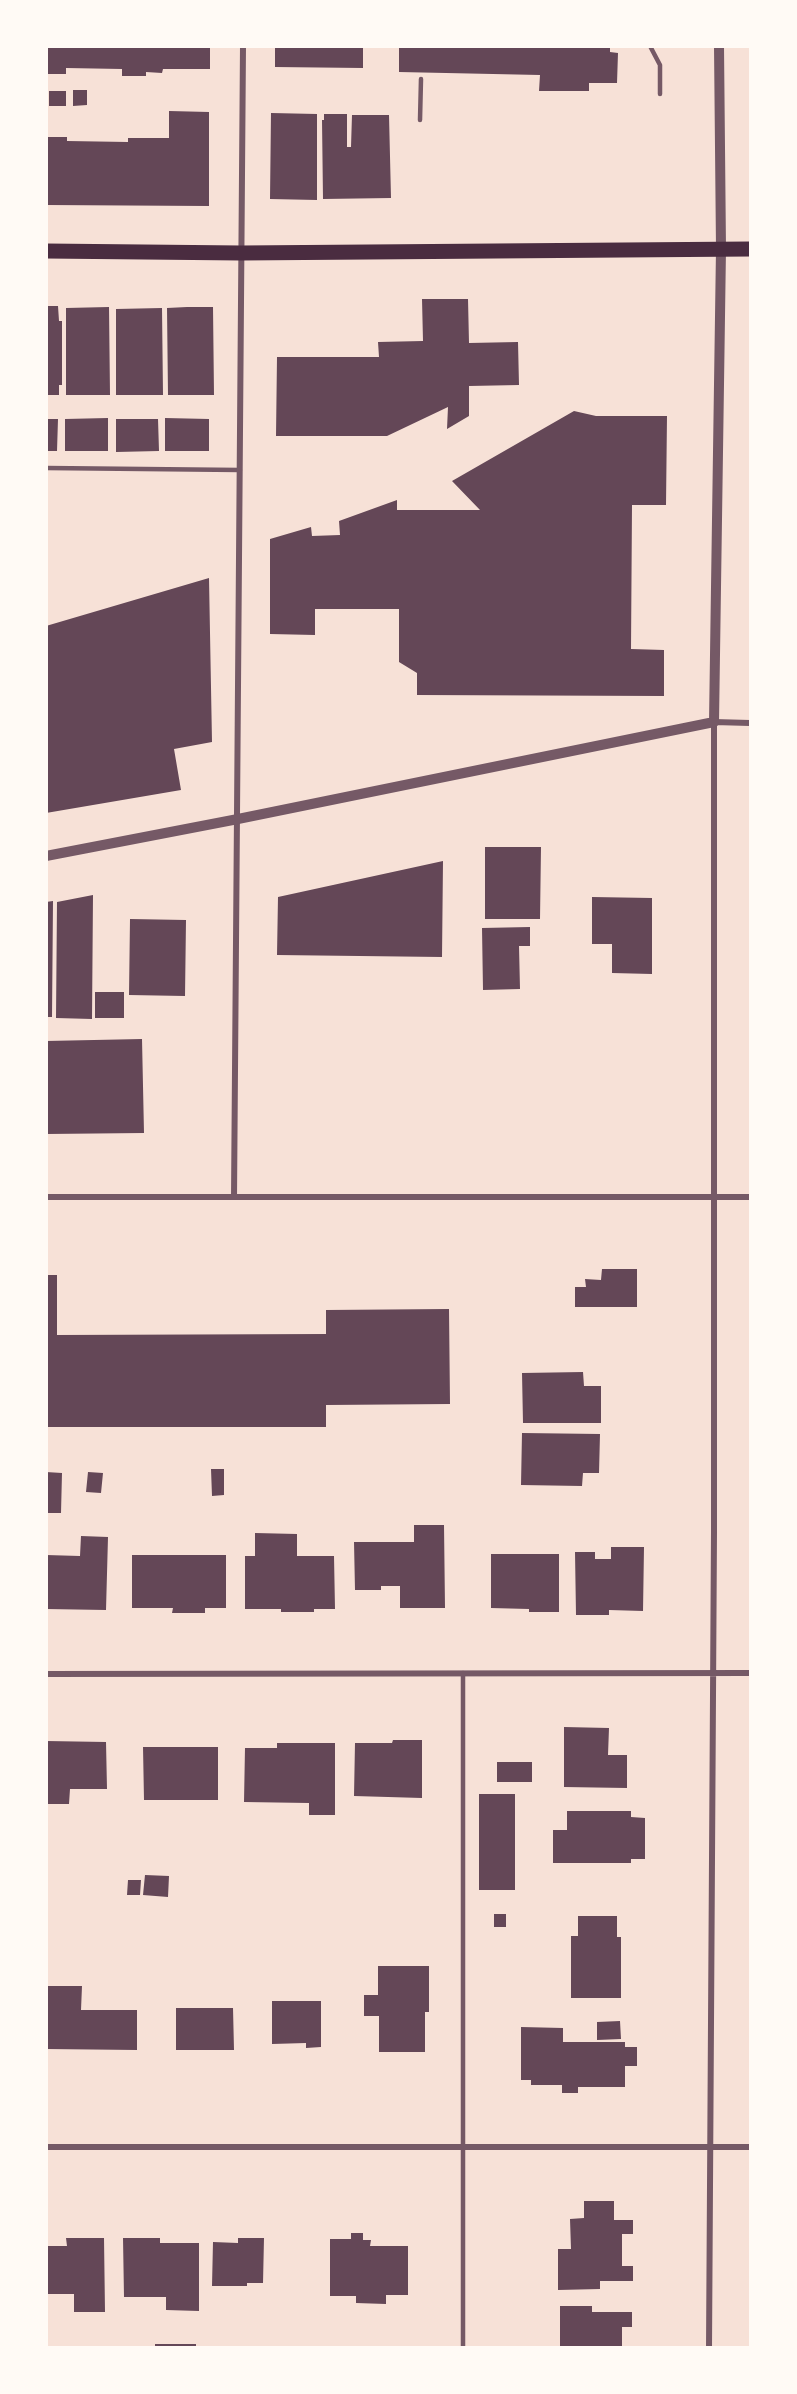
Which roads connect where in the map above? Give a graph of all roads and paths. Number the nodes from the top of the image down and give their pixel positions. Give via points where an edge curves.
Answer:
1 (243, 46) edge
2 (650, 46) edge
3 (719, 46) edge
4 (421, 79) dead end
5 (660, 94) dead end
6 (420, 120) dead end
7 (721, 249) junction
8 (750, 249) edge
9 (46, 251) edge
10 (241, 253) junction
11 (46, 468) edge
12 (240, 470) junction
13 (714, 722) junction
14 (750, 723) edge
15 (238, 819) junction
16 (46, 856) edge
17 (46, 1197) edge
18 (234, 1197) junction
19 (714, 1197) junction
20 (750, 1197) edge
21 (463, 1673) junction
22 (713, 1673) junction
23 (750, 1673) edge
24 (46, 1674) edge
25 (46, 2147) edge
26 (464, 2147) junction
27 (750, 2147) edge
28 (711, 2148) junction
29 (464, 2348) edge
30 (709, 2348) edge

1 - 10 street
2 - 5 lane via 660,65
3 - 7 street
4 - 6 lane
7 - 8 main road
7 - 10 main road
7 - 13 street
9 - 10 main road
10 - 12 street
11 - 12 lane
12 - 15 street
13 - 14 street
13 - 15 street
13 - 19 street
15 - 16 street
15 - 18 street
17 - 18 street
18 - 19 street
19 - 20 street
19 - 22 street
21 - 22 street
21 - 24 street
21 - 26 lane
22 - 23 street
22 - 28 street
25 - 26 street
26 - 28 street
26 - 29 lane
27 - 28 street
28 - 30 street

